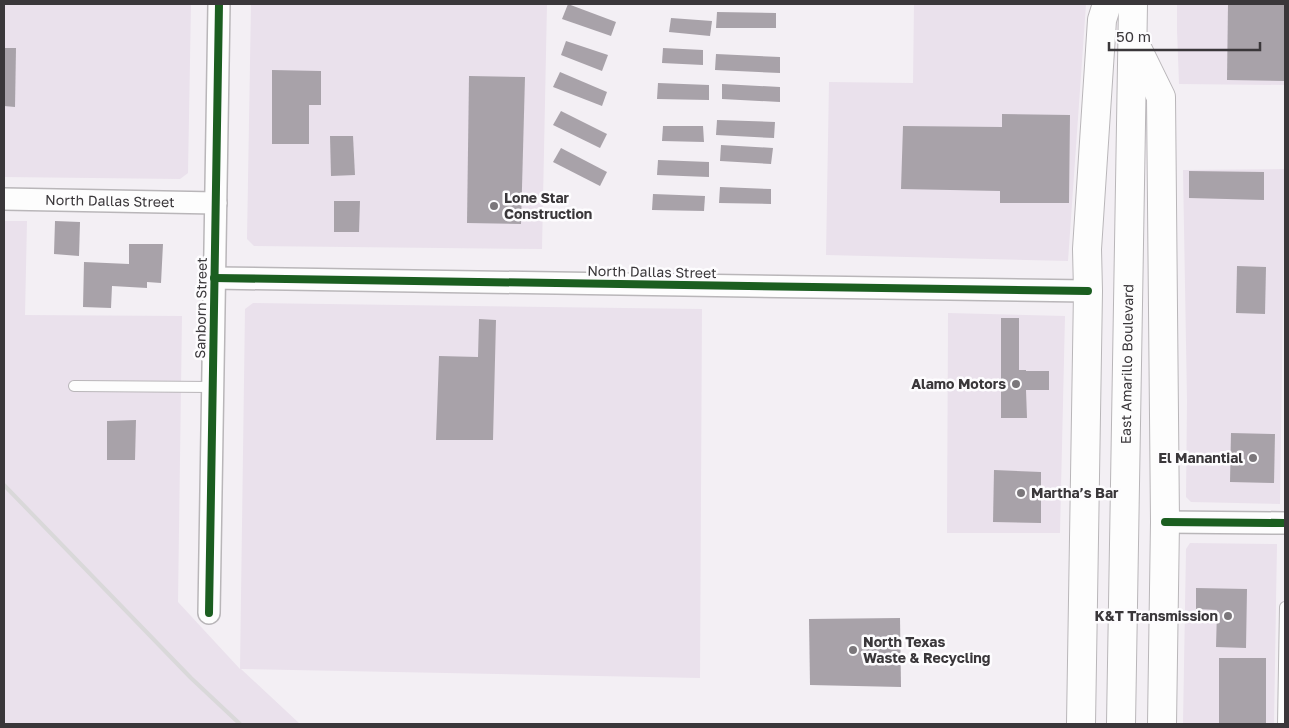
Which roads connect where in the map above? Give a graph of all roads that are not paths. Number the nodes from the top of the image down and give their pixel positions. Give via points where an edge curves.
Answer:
1 (219, 4) edge
2 (1107, 4) edge
3 (1133, 4) edge
4 (1133, 40) junction
5 (4, 199) edge
6 (216, 203) junction
7 (214, 278) junction
8 (1088, 291) junction
9 (74, 386) dead end
10 (212, 387) junction
11 (1165, 522) junction
12 (1285, 523) edge
13 (1285, 607) edge
14 (209, 613) dead end
15 (1081, 724) edge
16 (1121, 724) edge
17 (1162, 724) edge
18 (1283, 724) edge

1 - 6 street, Sanborn Street
2 - 8 highway via 1102,20 1086,249
3 - 4 highway, East Amarillo Boulevard
4 - 11 highway via 1161,97
4 - 16 highway, East Amarillo Boulevard
5 - 6 street, North Dallas Street
6 - 7 street, Sanborn Street
7 - 8 street, North Dallas Street
7 - 10 street, Sanborn Street
8 - 15 highway
9 - 10 lane
10 - 14 street, Sanborn Street
11 - 12 street
11 - 17 highway
13 - 18 lane

